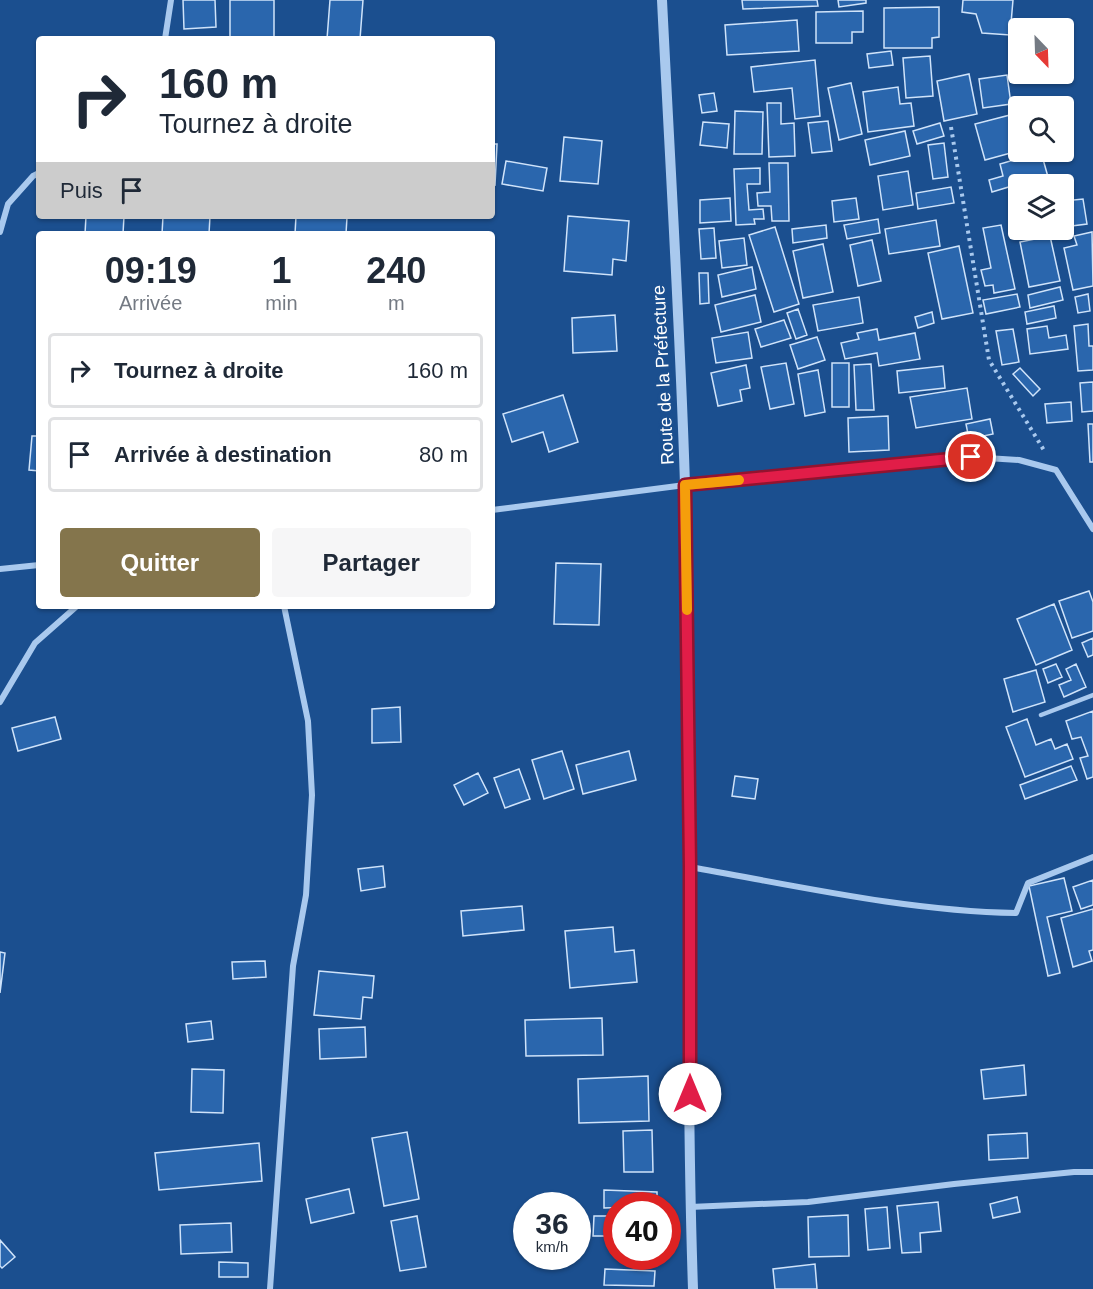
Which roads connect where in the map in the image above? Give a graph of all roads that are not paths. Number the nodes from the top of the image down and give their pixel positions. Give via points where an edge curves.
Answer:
1 (171, 0) edge
2 (662, 0) edge
3 (165, 36) edge
4 (36, 174) edge
5 (0, 232) edge
6 (685, 485) junction
7 (495, 510) edge
8 (1093, 529) edge
9 (36, 565) edge
10 (0, 569) edge
11 (74, 609) edge
12 (285, 609) edge
13 (1093, 695) edge
14 (0, 702) edge
15 (1041, 715) dead end
16 (1093, 857) edge
17 (690, 867) junction
18 (1093, 1172) edge
19 (690, 1207) junction
20 (270, 1289) edge
21 (693, 1289) edge

1 - 3 street
2 - 6 street, Route de la Préfecture
4 - 5 street via 8,204
6 - 7 street
6 - 8 street via 971,457 1019,460 1056,470
6 - 17 street, Route de la Préfecture
9 - 10 street
11 - 14 street via 35,643
12 - 20 street via 308,721 312,795 306,894 293,966
13 - 15 lane
16 - 17 street via 1028,883 1016,913 977,912 861,897
17 - 19 street, Route de la Préfecture
18 - 19 street via 808,1202
19 - 21 street, Route de la Préfecture

